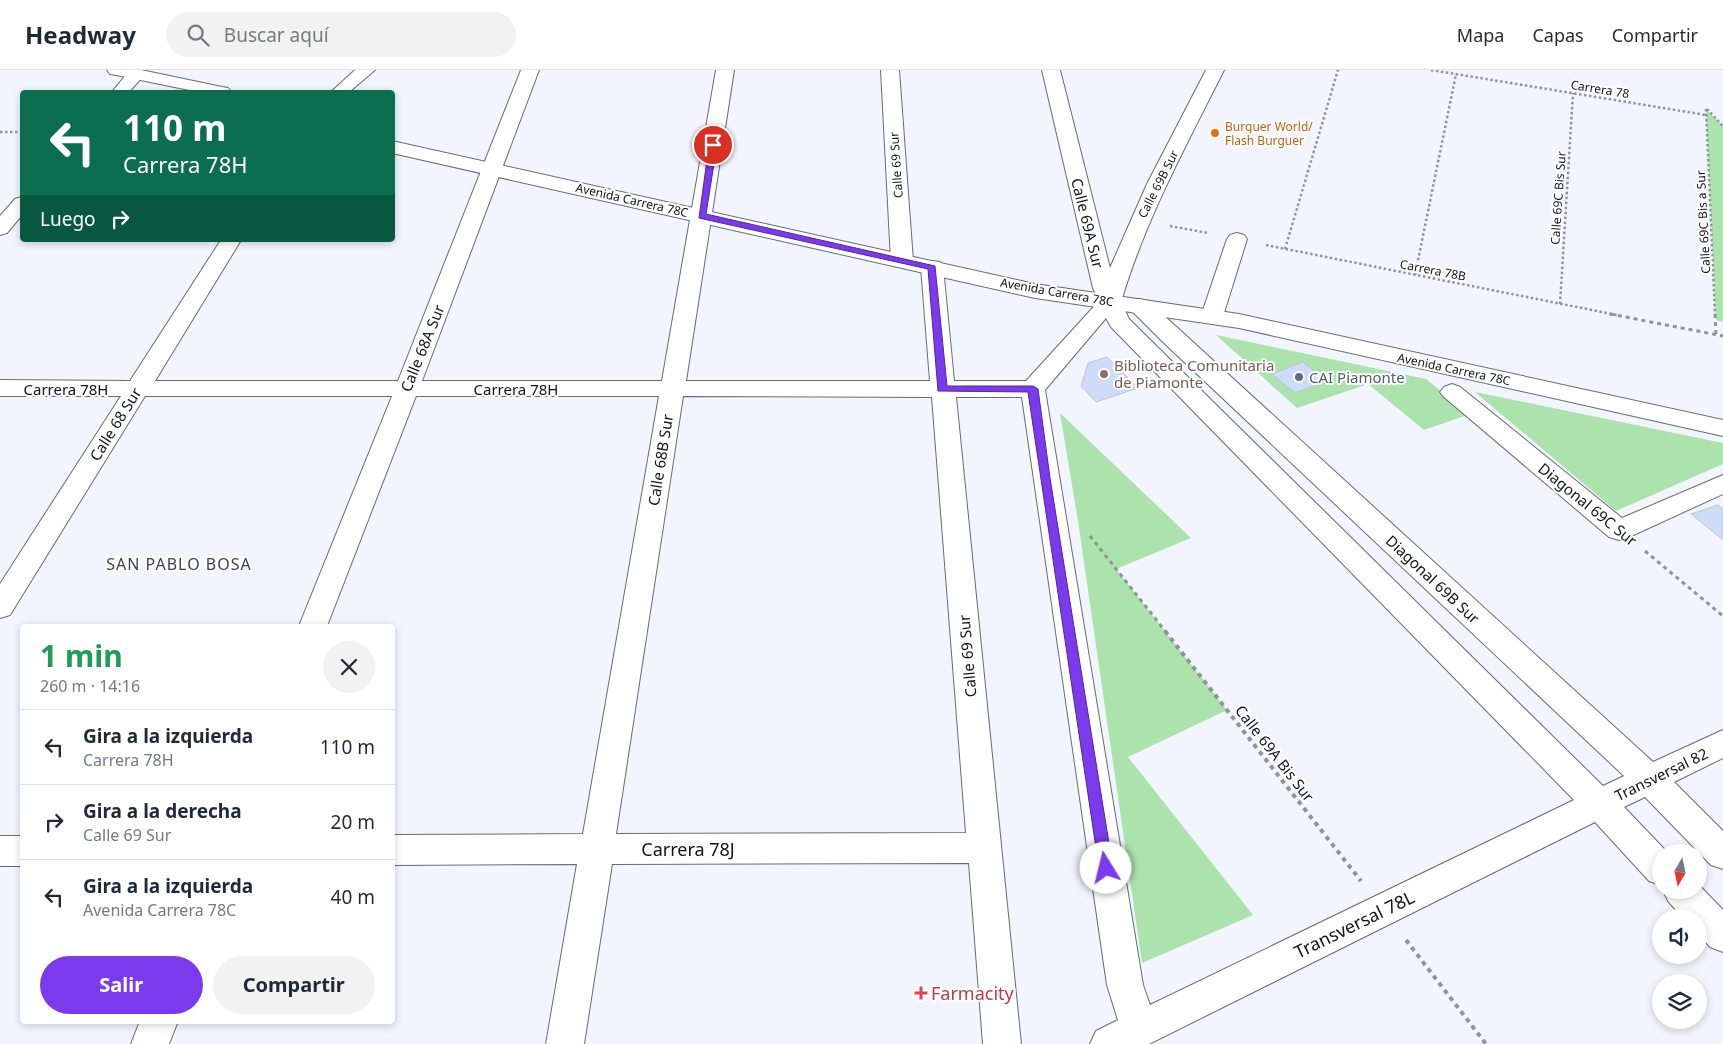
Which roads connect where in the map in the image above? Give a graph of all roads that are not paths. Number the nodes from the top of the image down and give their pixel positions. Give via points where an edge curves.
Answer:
1 (116, 70) edge
2 (366, 70) edge
3 (530, 70) edge
4 (725, 70) edge
5 (890, 70) edge
6 (1051, 70) edge
7 (1215, 70) edge
8 (136, 74) junction
9 (122, 90) edge
10 (212, 90) edge
11 (341, 90) edge
12 (395, 148) edge
13 (493, 169) junction
14 (20, 205) edge
15 (702, 216) junction
16 (0, 228) edge
17 (1237, 239) road end
18 (230, 242) edge
19 (902, 260) junction
20 (932, 268) junction
21 (1110, 302) junction
22 (1140, 306) junction
23 (1212, 316) junction
24 (0, 388) edge
25 (137, 389) junction
26 (406, 389) junction
27 (672, 389) junction
28 (942, 389) junction
29 (1033, 389) junction
30 (1452, 392) dead end
31 (1723, 428) edge
32 (1723, 484) edge
33 (0, 608) edge
34 (314, 624) edge
35 (1723, 743) edge
36 (1649, 779) junction
37 (1599, 804) junction
38 (984, 848) junction
39 (596, 849) junction
40 (395, 850) edge
41 (0, 851) edge
42 (20, 851) edge
43 (1723, 854) edge
44 (1652, 860) edge
45 (1689, 899) edge
46 (1723, 935) edge
47 (157, 1024) edge
48 (1124, 1037) edge
49 (150, 1044) edge
50 (565, 1044) edge
51 (1002, 1044) edge

1 - 8 street
2 - 11 street
3 - 13 street, Calle 68A Sur
4 - 15 street, Calle 68B Sur
5 - 19 street, Calle 69 Sur
6 - 21 street, Calle 69A Sur
7 - 21 street, Calle 69B Sur via 1123,257
8 - 9 street
8 - 10 street
12 - 13 street, Avenida Carrera 78C
13 - 15 street, Avenida Carrera 78C
13 - 26 street, Calle 68A Sur
14 - 16 street
15 - 19 street, Avenida Carrera 78C
15 - 27 street, Calle 68B Sur
17 - 23 street
18 - 25 street, Calle 68 Sur
19 - 20 street, Avenida Carrera 78C
20 - 21 street, Avenida Carrera 78C via 1056,295
20 - 28 street, Calle 69 Sur
21 - 22 street, Avenida Carrera 78C
21 - 29 street via 1088,323
21 - 37 street via 1119,322
22 - 23 street, Avenida Carrera 78C
22 - 36 street, Diagonal 69B Sur
23 - 31 street, Avenida Carrera 78C
24 - 25 street, Carrera 78H
25 - 26 street, Carrera 78H
25 - 33 street, Calle 68 Sur
26 - 27 street, Carrera 78H
26 - 34 street, Calle 68A Sur
27 - 28 street, Carrera 78H
27 - 39 street, Calle 68B Sur
28 - 29 street, Carrera 78H
28 - 38 street, Calle 69 Sur
29 - 48 street via 1125,985
30 - 32 street, Diagonal 69C Sur via 1619,530
35 - 36 street, Transversal 82
36 - 37 street, Transversal 82
36 - 43 street, Diagonal 69B Sur
37 - 44 street
37 - 48 street, Transversal 78L
38 - 39 street, Carrera 78J
38 - 51 street, Calle 69 Sur
39 - 40 street, Carrera 78J
39 - 50 street, Calle 68B Sur
41 - 42 street
45 - 46 street
47 - 49 street

